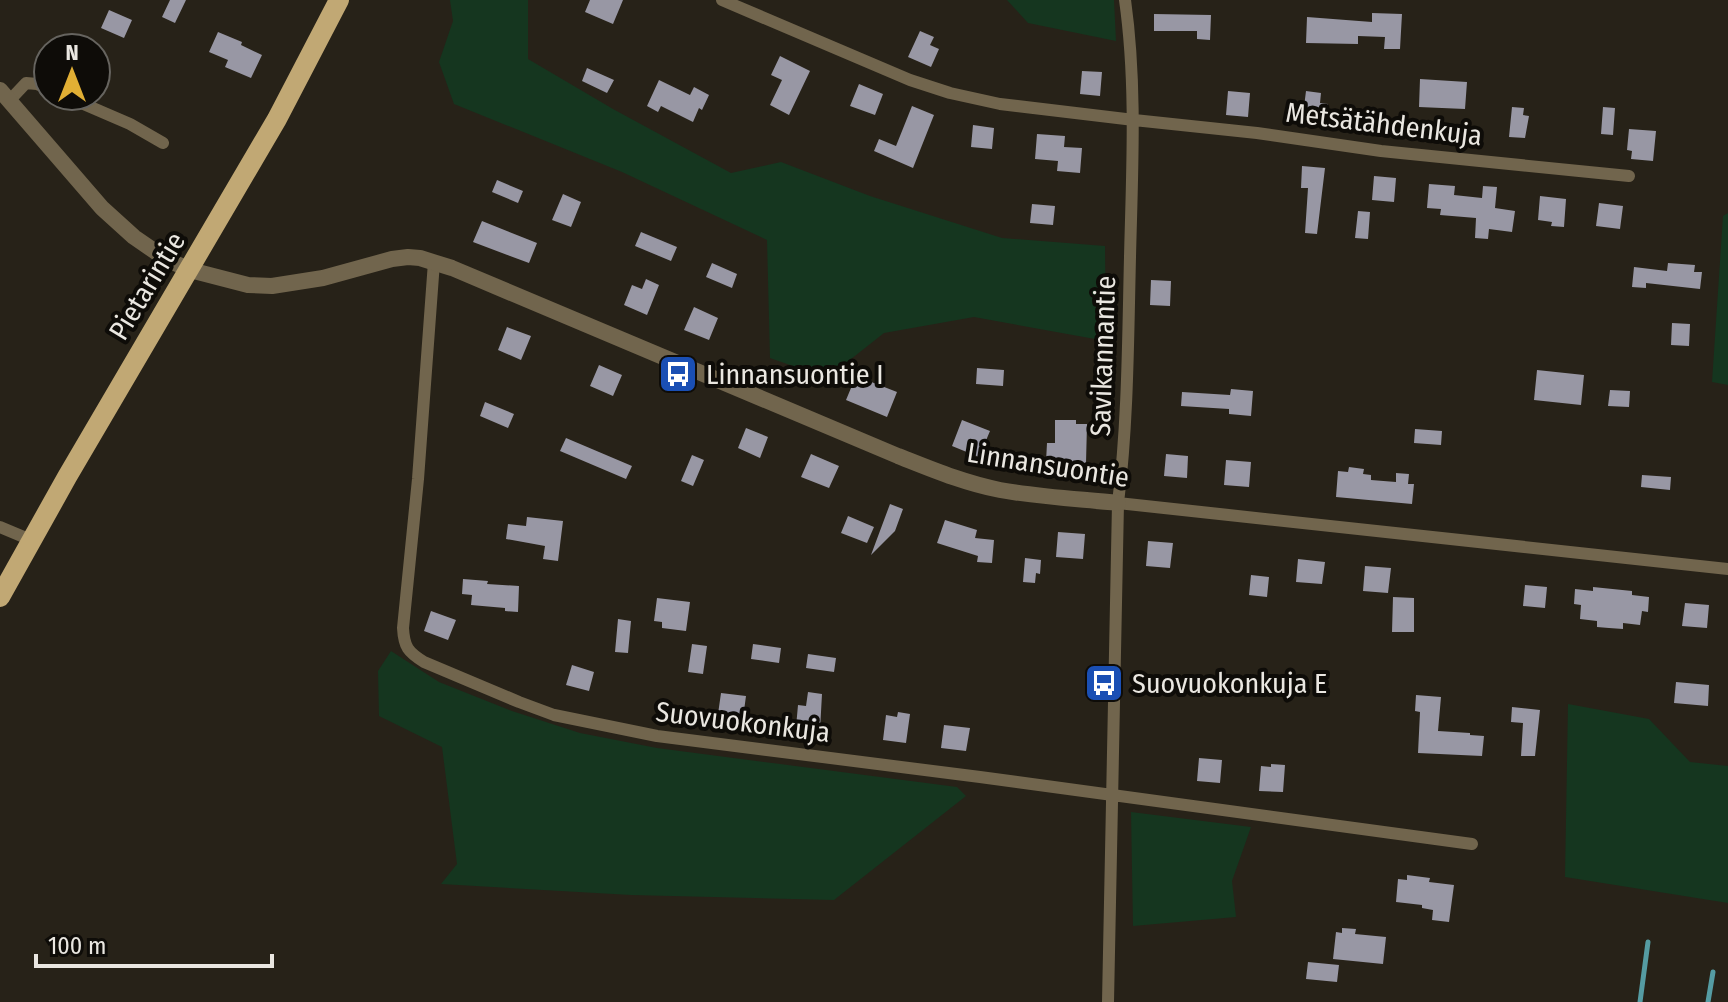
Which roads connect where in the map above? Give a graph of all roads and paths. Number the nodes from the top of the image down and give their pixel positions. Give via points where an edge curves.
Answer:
1 (339, 0) edge
2 (722, 0) edge
3 (758, 0) edge
4 (1125, 0) edge
5 (755, 14) junction
6 (32, 84) edge
7 (5, 95) edge
8 (102, 112) edge
9 (1134, 120) junction
10 (163, 143) dead end
11 (1629, 176) dead end
12 (434, 262) junction
13 (190, 270) junction
14 (1118, 503) junction
15 (0, 527) edge
16 (31, 540) junction
17 (1728, 569) edge
18 (0, 597) edge
19 (1112, 795) junction
20 (1472, 844) dead end
21 (1108, 1002) edge

1 - 13 main road, Pietarintie
2 - 5 street, Metsätähdenkuja
3 - 5 street
4 - 9 street, Savikannantie
5 - 9 street, Metsätähdenkuja via 950,93
6 - 7 street
7 - 13 street, Linnansuontie via 102,208 134,237
8 - 10 street
9 - 11 street, Metsätähdenkuja
9 - 14 street, Savikannantie via 1126,427
12 - 13 street, Linnansuontie via 392,259 272,286
12 - 14 street, Linnansuontie via 961,480 1000,490
12 - 19 street, Suovuokonkuja via 405,600 404,640 410,653 519,702 585,722
13 - 16 main road, Pietarintie
14 - 17 street, Linnansuontie
14 - 19 street, Savikannantie
15 - 16 street
16 - 18 main road, Pietarintie
19 - 20 street, Suovuokonkuja
19 - 21 street, Savikannantie

